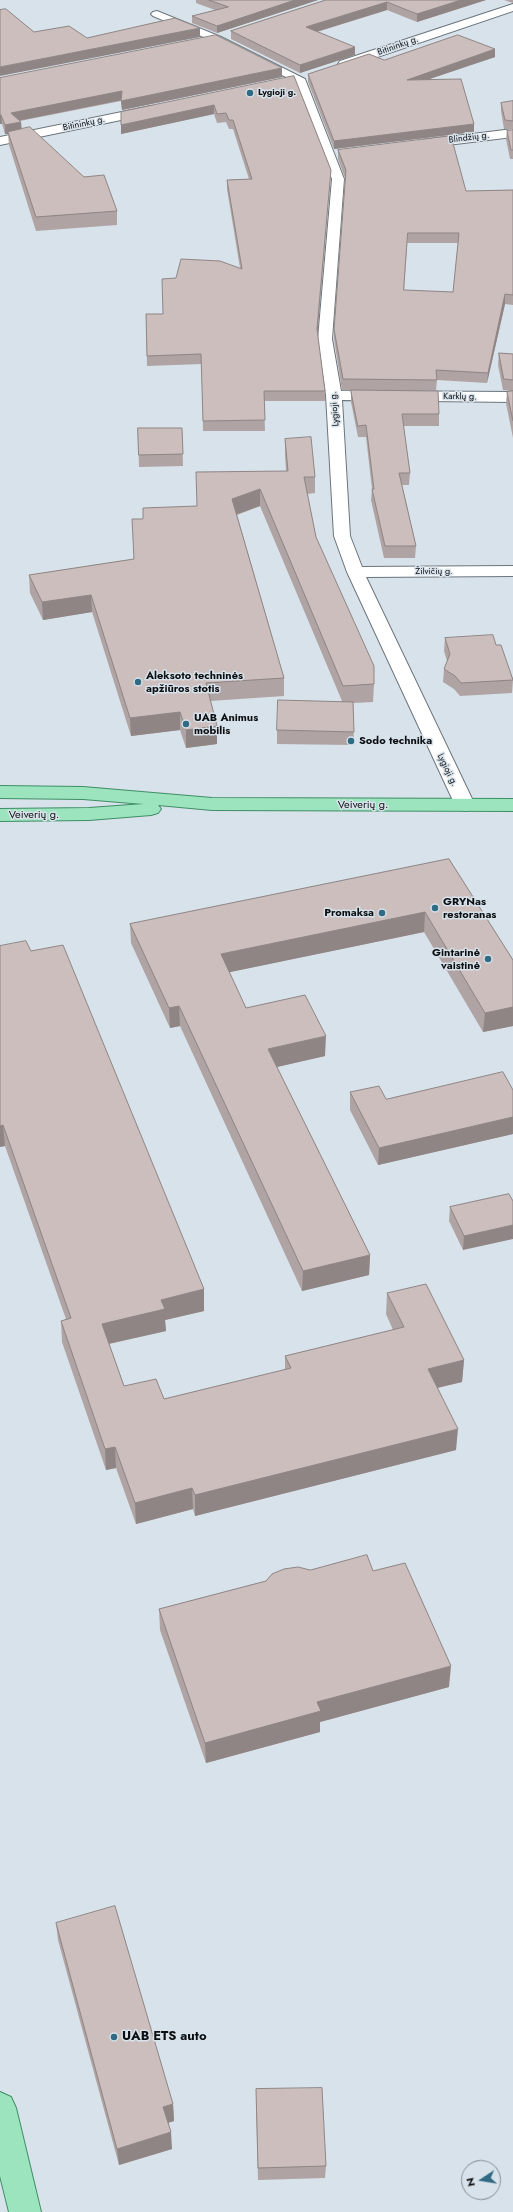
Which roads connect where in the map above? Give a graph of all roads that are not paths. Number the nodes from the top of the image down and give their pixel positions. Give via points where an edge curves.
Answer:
1 (513, 7) edge
2 (157, 14) dead end
3 (231, 34) edge
4 (217, 39) junction
5 (193, 44) edge
6 (329, 69) edge
7 (314, 74) edge
8 (299, 79) junction
9 (276, 84) edge
10 (160, 108) edge
11 (513, 133) edge
12 (0, 141) edge
13 (409, 145) edge
14 (334, 395) junction
15 (513, 398) edge
16 (513, 571) edge
17 (355, 572) junction
18 (0, 792) edge
19 (212, 804) junction
20 (465, 805) junction
21 (513, 805) edge
22 (0, 815) edge
23 (0, 2108) edge
24 (25, 2212) edge

1 - 6 street, Bitininkų g.
2 - 4 street
3 - 4 street
4 - 5 street
4 - 8 street
7 - 8 street
8 - 9 street
8 - 14 street, Lygioji g. via 334,154 338,179 325,339
10 - 12 street, Bitininkų g.
11 - 13 street, Blindžių g.
14 - 15 street, Karklų g.
14 - 17 street, Lygioji g. via 342,536
16 - 17 street, Žilvičių g.
17 - 20 street, Lygioji g.
18 - 19 main road, Veiverių g. via 83,793
19 - 20 main road, Veiverių g.
19 - 22 main road, Veiverių g. via 88,814
20 - 21 main road, Veiverių g.
23 - 24 main road

